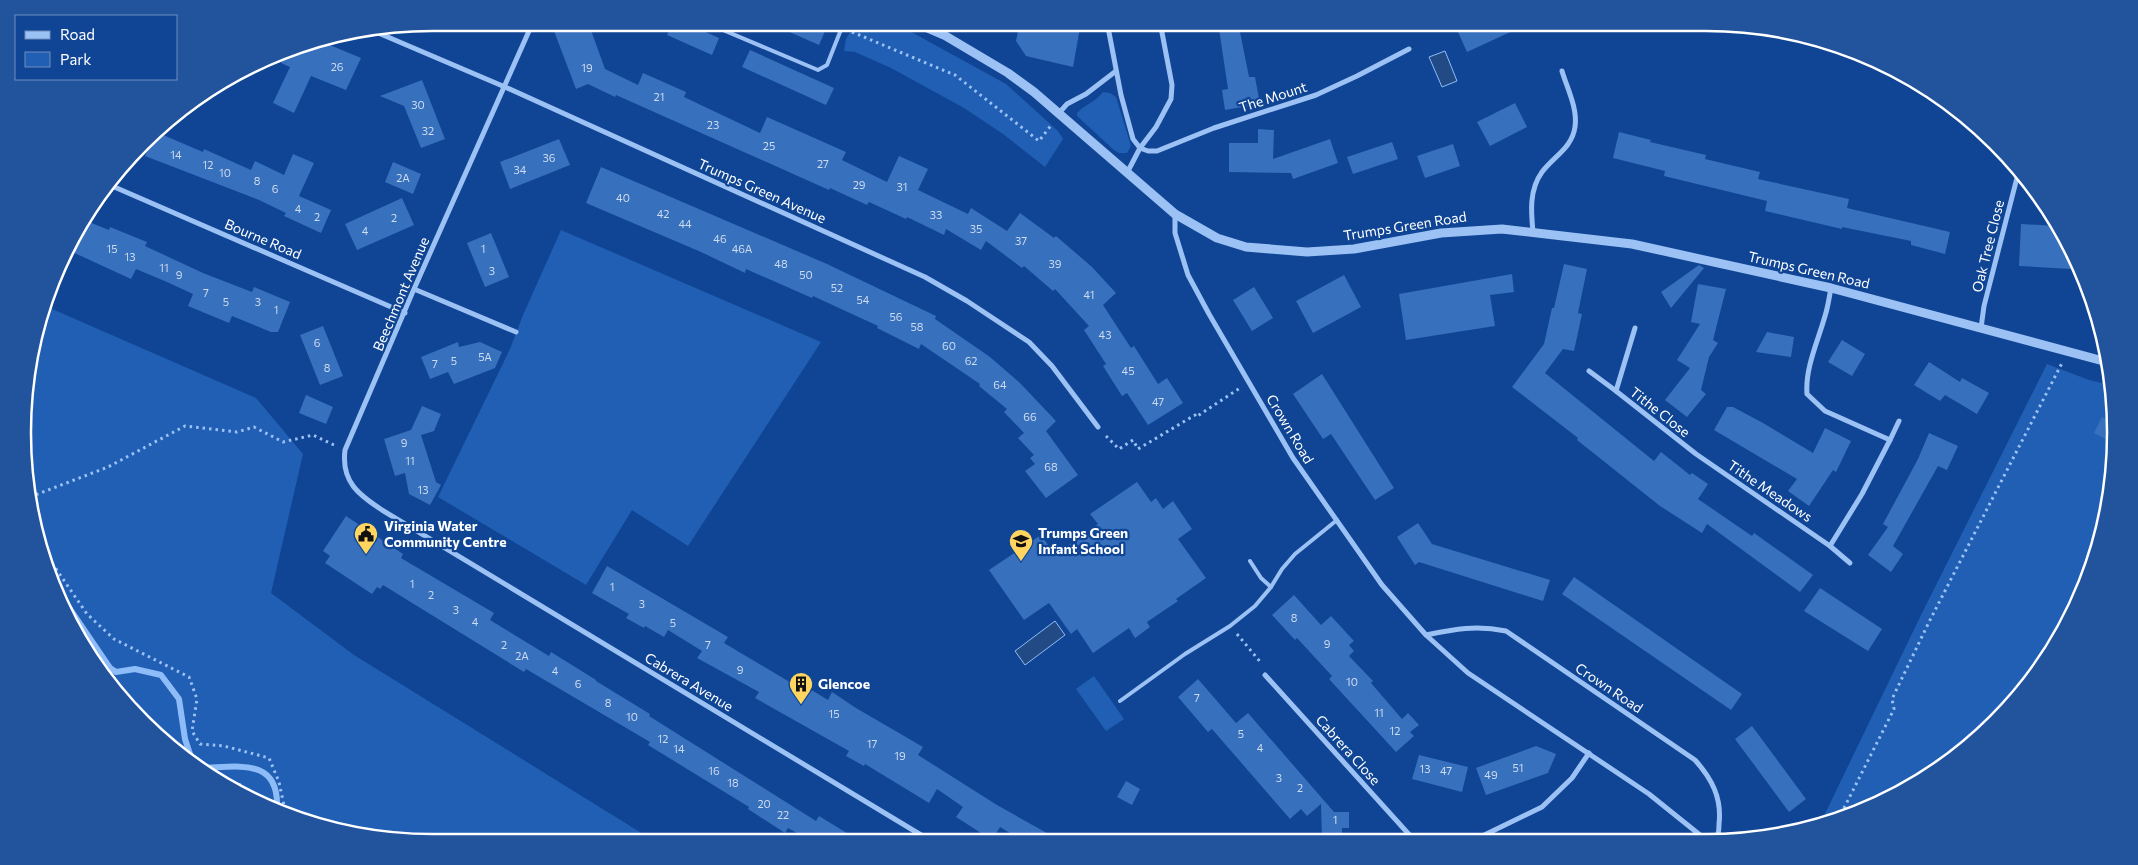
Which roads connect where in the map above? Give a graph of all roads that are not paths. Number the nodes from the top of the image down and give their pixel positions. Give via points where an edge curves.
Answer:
1 (529, 31) edge
2 (725, 31) edge
3 (841, 31) edge
4 (935, 31) edge
5 (1109, 31) edge
6 (1162, 31) edge
7 (382, 35) edge
8 (1409, 49) dead end
9 (1116, 71) junction
10 (1562, 71) dead end
11 (505, 87) junction
12 (1059, 114) junction
13 (1140, 148) junction
14 (1126, 173) junction
15 (2017, 179) edge
16 (115, 187) edge
17 (1176, 214) junction
18 (1533, 232) junction
19 (1831, 288) junction
20 (414, 289) junction
21 (405, 313) junction
22 (1635, 328) dead end
23 (1981, 328) junction
24 (516, 332) dead end
25 (2100, 360) edge
26 (1589, 371) dead end
27 (1616, 391) junction
28 (1899, 421) dead end
29 (1098, 427) road end
30 (1890, 440) junction
31 (1696, 454) joint
32 (1337, 520) junction
33 (434, 542) joint
34 (1830, 546) junction
35 (1250, 561) dead end
36 (1850, 563) dead end
37 (1271, 587) junction
38 (1426, 635) junction
39 (1265, 675) road end
40 (1120, 701) dead end
41 (1589, 753) junction
42 (919, 834) edge
43 (1409, 834) edge
44 (1486, 834) edge
45 (1699, 834) edge
46 (1718, 834) edge

1 - 11 street, Beechmont Avenue
2 - 3 lane via 818,70 827,65
4 - 12 street, Trumps Green Road via 1008,74
5 - 9 street
6 - 13 street via 1172,94 1156,127
7 - 11 street, Trumps Green Avenue
8 - 13 street, The Mount via 1316,94 1157,151
9 - 12 street via 1067,104
9 - 13 street via 1133,140
10 - 18 street via 1576,125 1567,147 1542,172 1536,184 1531,200
11 - 20 street, Beechmont Avenue
11 - 29 street, Trumps Green Avenue via 925,277 967,301 1029,342 1052,366
12 - 14 street, Trumps Green Road
13 - 14 street
14 - 17 street, Trumps Green Road
15 - 23 street, Oak Tree Close
16 - 21 street, Bourne Road
17 - 18 street, Trumps Green Road via 1217,238 1246,247 1284,251 1354,249 1470,229
17 - 32 street, Crown Road via 1175,234 1188,275 1293,458
18 - 19 street, Trumps Green Road via 1632,244
19 - 23 street, Trumps Green Road
19 - 30 street via 1806,384 1807,394 1825,411
20 - 21 street, Beechmont Avenue
20 - 24 street
21 - 33 street, Beechmont Avenue via 345,450 345,466 360,495
22 - 27 street, Tithe Close
23 - 25 street, Trumps Green Road
26 - 27 street
27 - 31 street, Tithe Close
28 - 30 street
30 - 34 street
31 - 34 street, Tithe Meadows
32 - 37 lane via 1295,554
32 - 38 street, Crown Road via 1382,585
33 - 42 street, Cabrera Avenue
34 - 36 street, Tithe Meadows
35 - 37 lane
37 - 40 lane via 1255,606 1230,626
38 - 41 street, Crown Road via 1468,673
38 - 46 street, Crown Road via 1459,628 1486,627 1506,631 1695,760 1711,780 1719,802
39 - 43 street, Cabrera Close
41 - 44 street via 1572,778 1542,807
41 - 45 street, Crown Road via 1650,794

